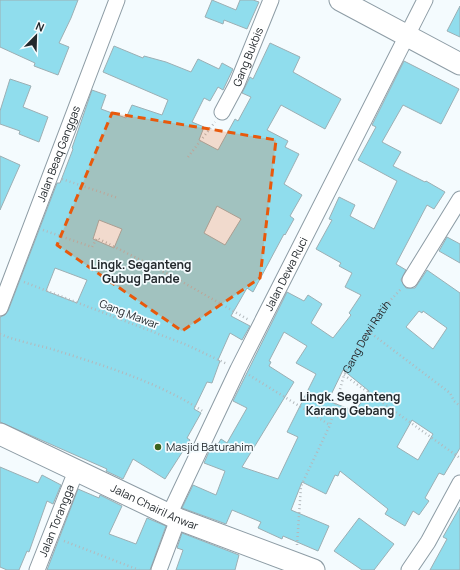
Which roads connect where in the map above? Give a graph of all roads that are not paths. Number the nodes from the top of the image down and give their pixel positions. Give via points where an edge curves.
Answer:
1 (117, 0) edge
2 (270, 0) edge
3 (340, 0) edge
4 (425, 0) edge
5 (407, 35) junction
6 (460, 64) edge
7 (222, 112) road end
8 (460, 199) edge
9 (410, 280) road end
10 (0, 308) edge
11 (0, 434) edge
12 (76, 471) junction
13 (460, 483) edge
14 (174, 517) junction
15 (305, 566) edge
16 (38, 570) edge
17 (159, 570) edge
18 (409, 570) edge

1 - 10 street, Jalan Beaq Ganggas
2 - 7 street, Gang Bukbis via 237,84
3 - 5 street
4 - 5 street, Jalan Dewa Ruci
5 - 6 street
5 - 14 street, Jalan Dewa Ruci via 238,369
8 - 9 street
11 - 12 street, Jalan Chairil Anwar
12 - 14 street, Jalan Chairil Anwar
12 - 16 street, Jalan Torangga
13 - 18 street via 428,542
14 - 15 street, Jalan Chairil Anwar
14 - 17 street, Jalan Dewa Ruci

